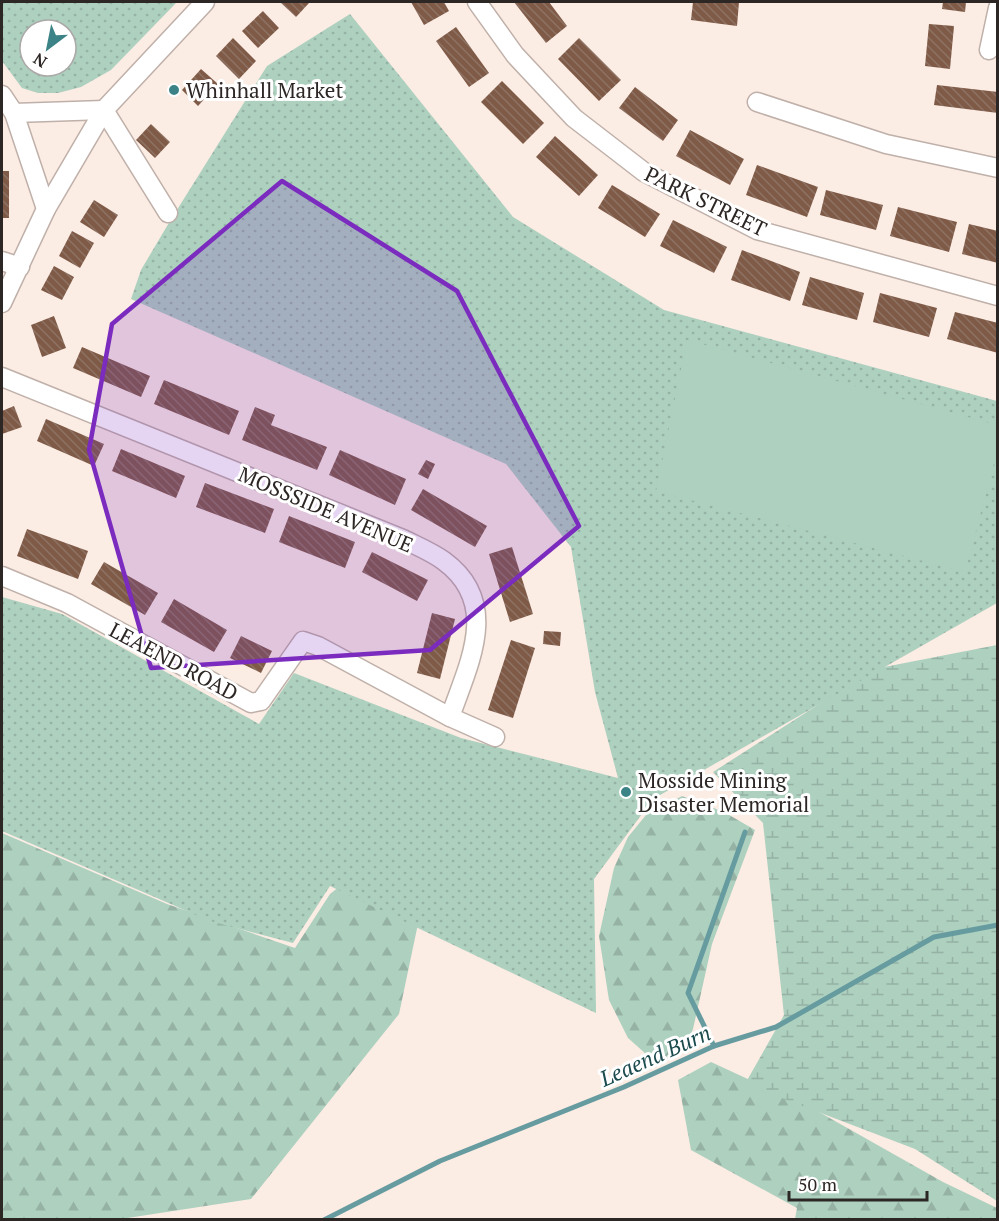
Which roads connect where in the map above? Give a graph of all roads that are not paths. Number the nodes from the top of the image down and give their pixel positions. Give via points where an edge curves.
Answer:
1 (205, 2) edge
2 (477, 2) edge
3 (998, 8) edge
4 (989, 50) dead end
5 (2, 95) edge
6 (757, 102) dead end
7 (104, 110) junction
8 (14, 113) junction
9 (998, 168) edge
10 (46, 209) junction
11 (168, 213) dead end
12 (2, 261) edge
13 (20, 267) junction
14 (998, 296) edge
15 (2, 303) edge
16 (2, 377) edge
17 (2, 576) edge
18 (450, 717) junction
19 (495, 737) dead end

1 - 7 street
2 - 14 street, PARK STREET via 516,55 574,118 644,172 757,230
3 - 4 street
5 - 8 street
6 - 9 street via 886,144
7 - 8 street
7 - 10 street
7 - 11 street
8 - 10 street
10 - 13 street
12 - 13 street
13 - 15 street
16 - 18 street, MOSSSIDE AVENUE via 403,539 443,560 463,578 474,598 477,638
17 - 18 street, LEAEND ROAD via 67,603 251,703 261,701 303,641
18 - 19 street

